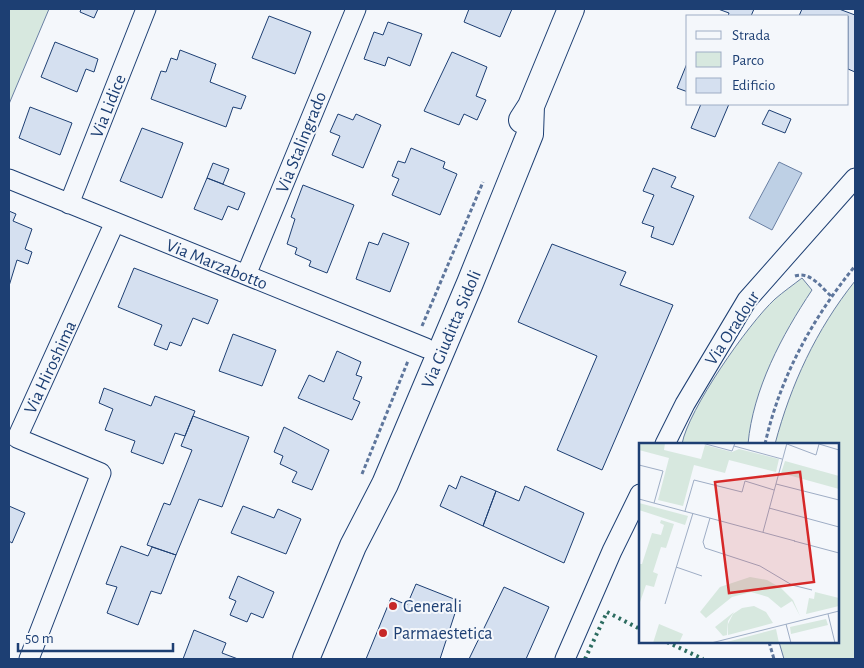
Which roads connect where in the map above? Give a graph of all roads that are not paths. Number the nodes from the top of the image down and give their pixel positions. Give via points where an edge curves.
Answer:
1 (146, 9) edge
2 (356, 9) edge
3 (571, 9) edge
4 (531, 106) junction
5 (855, 178) edge
6 (9, 179) edge
7 (69, 204) junction
8 (115, 222) junction
9 (246, 275) junction
10 (426, 348) junction
11 (666, 443) edge
12 (639, 496) edge
13 (353, 546) junction
14 (29, 659) edge
15 (306, 659) edge
16 (565, 659) edge

1 - 7 street, Via Lidice
2 - 9 street, Via Stalingrado
3 - 4 street, Via Giuditta Sidoli
4 - 10 street, Via Giuditta Sidoli via 516,128
4 - 13 street, Via Giuditta Sidoli via 530,134 495,222 385,484
5 - 11 street, Via Oradour via 747,300
6 - 7 street, Via Marzabotto
7 - 8 street, Via Marzabotto
8 - 9 street, Via Marzabotto
8 - 14 street, Via Hiroshima via 17,438 101,473
9 - 10 street, Via Marzabotto
10 - 13 street, Via Giuditta Sidoli via 369,488
12 - 16 street
13 - 15 street, Via Giuditta Sidoli

